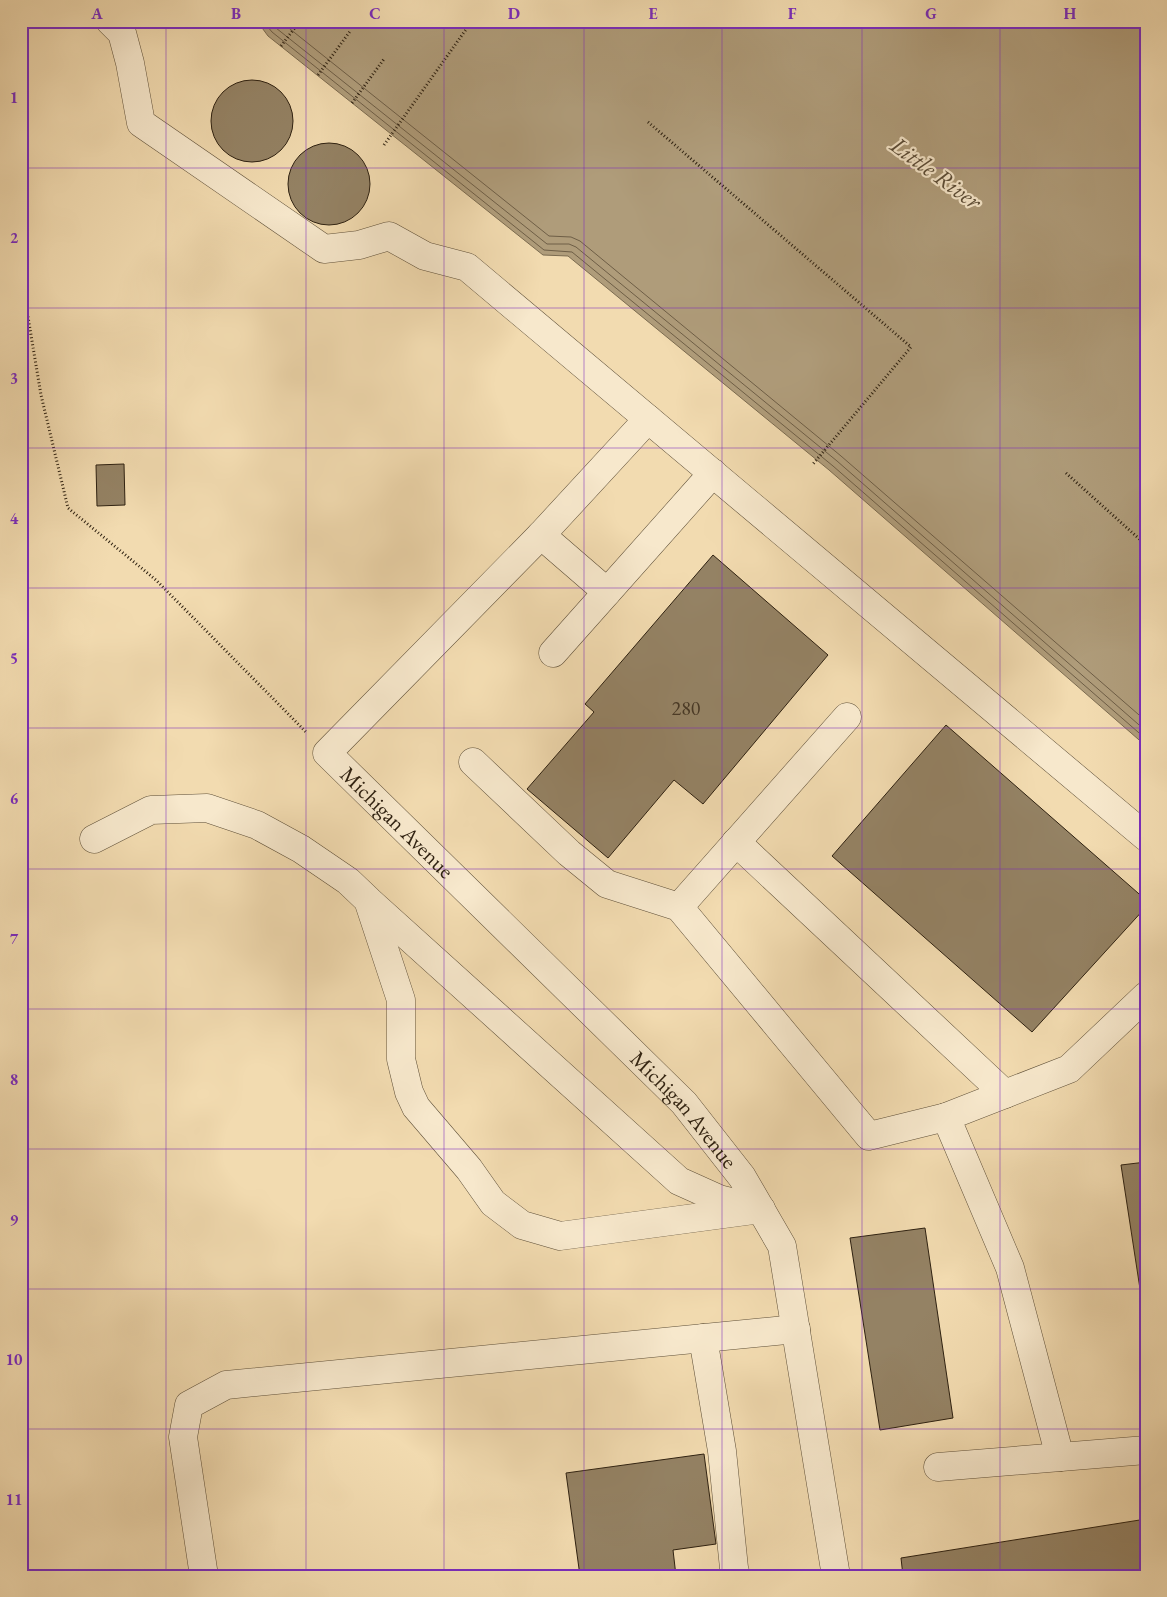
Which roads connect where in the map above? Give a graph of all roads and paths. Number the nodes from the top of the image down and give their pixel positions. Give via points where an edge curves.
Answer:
1 (110, 21) edge
2 (300, 21) edge
3 (472, 21) edge
4 (351, 30) dead end
5 (281, 46) dead end
6 (384, 60) dead end
7 (318, 75) dead end
8 (352, 102) dead end
9 (648, 122) dead end
10 (384, 145) dead end
11 (21, 286) edge
12 (648, 419) junction
13 (814, 464) dead end
14 (713, 473) junction
15 (1066, 473) dead end
16 (541, 535) junction
17 (1146, 545) edge
18 (606, 592) junction
19 (553, 653) dead end
20 (847, 717) dead end
21 (327, 753) junction
22 (473, 762) dead end
23 (1146, 837) edge
24 (94, 839) dead end
25 (736, 842) junction
26 (368, 900) junction
27 (679, 908) junction
28 (1146, 996) edge
29 (1005, 1094) junction
30 (946, 1117) junction
31 (761, 1209) junction
32 (796, 1329) junction
33 (703, 1338) junction
34 (1146, 1450) edge
35 (1060, 1457) junction
36 (938, 1467) dead end
37 (204, 1576) edge
38 (736, 1576) edge
39 (836, 1576) edge

1 - 12 street via 122,33 141,123 324,249 359,245 389,236 425,256 467,267
2 - 5 path
3 - 10 path
4 - 7 path
6 - 8 path
9 - 13 path via 910,347
11 - 21 path via 41,395 68,508 156,580
12 - 14 street
12 - 16 street
14 - 18 street
14 - 23 street
15 - 17 path
16 - 18 street
16 - 21 street
18 - 19 street
20 - 25 street
21 - 31 street, Michigan Avenue via 684,1104 742,1177
22 - 27 street via 569,853 607,884
24 - 26 street via 151,810 207,808 258,825 301,849 348,881
25 - 27 street
25 - 29 street
26 - 31 street via 679,1181 719,1199
26 - 31 street via 401,1000 401,1059 409,1092 416,1107 469,1169 493,1204 522,1224 560,1236
27 - 30 street via 869,1136
28 - 29 street via 1069,1069
29 - 30 street
30 - 35 street via 1010,1268
31 - 32 street, Michigan Avenue via 782,1246
32 - 33 street
32 - 39 street, Michigan Avenue
33 - 37 street via 226,1385 189,1405 183,1437
33 - 38 street via 722,1451
34 - 35 street
35 - 36 street

